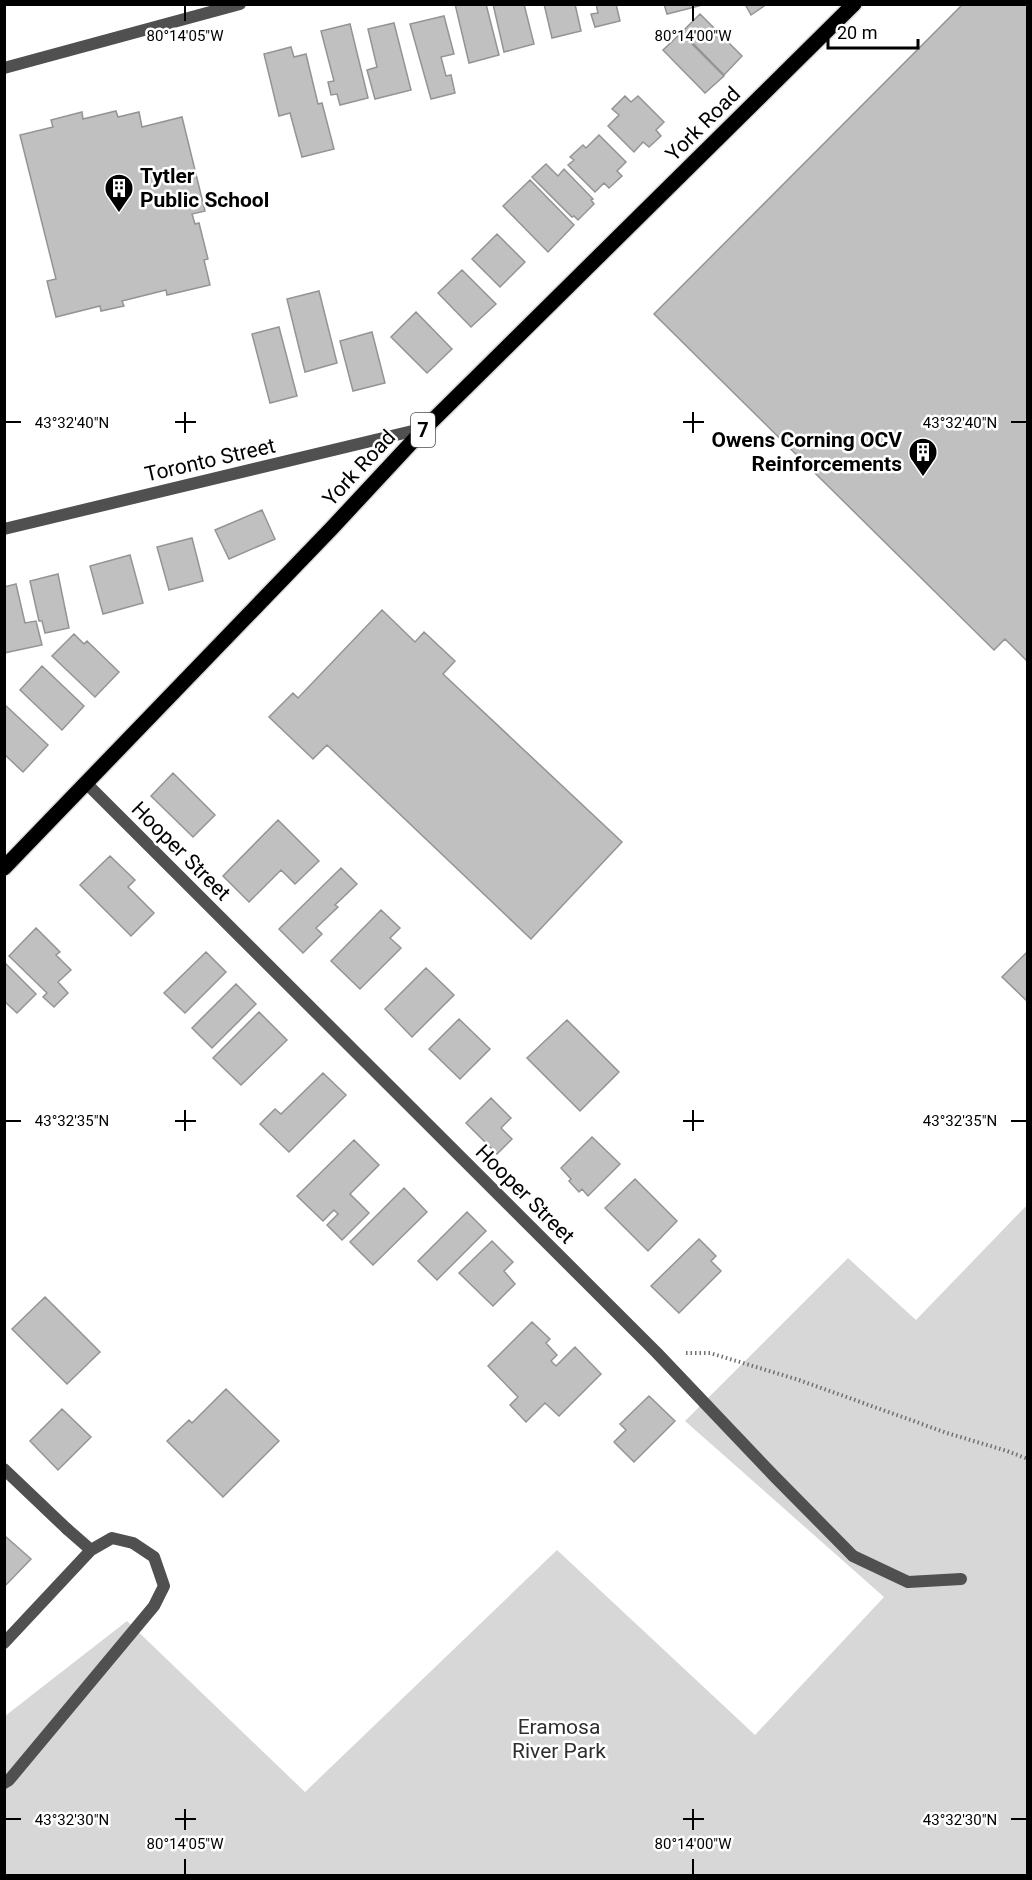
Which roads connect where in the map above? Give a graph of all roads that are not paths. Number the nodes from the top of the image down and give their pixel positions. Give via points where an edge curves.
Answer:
1 (240, 4) edge
2 (854, 4) edge
3 (4, 68) edge
4 (425, 428) junction
5 (4, 529) edge
6 (86, 783) junction
7 (4, 868) edge
8 (4, 1469) edge
9 (91, 1550) junction
10 (961, 1579) dead end
11 (4, 1643) edge
12 (4, 1783) edge

1 - 3 street
2 - 4 main road, York Road / 7
4 - 5 street, Toronto Street
4 - 6 main road, York Road / 7
6 - 7 main road, York Road / 7
6 - 10 street, Hooper Street via 657,1353 853,1556 908,1582
8 - 9 street
9 - 11 street
9 - 12 street via 112,1538 134,1543 154,1557 164,1586 154,1606

